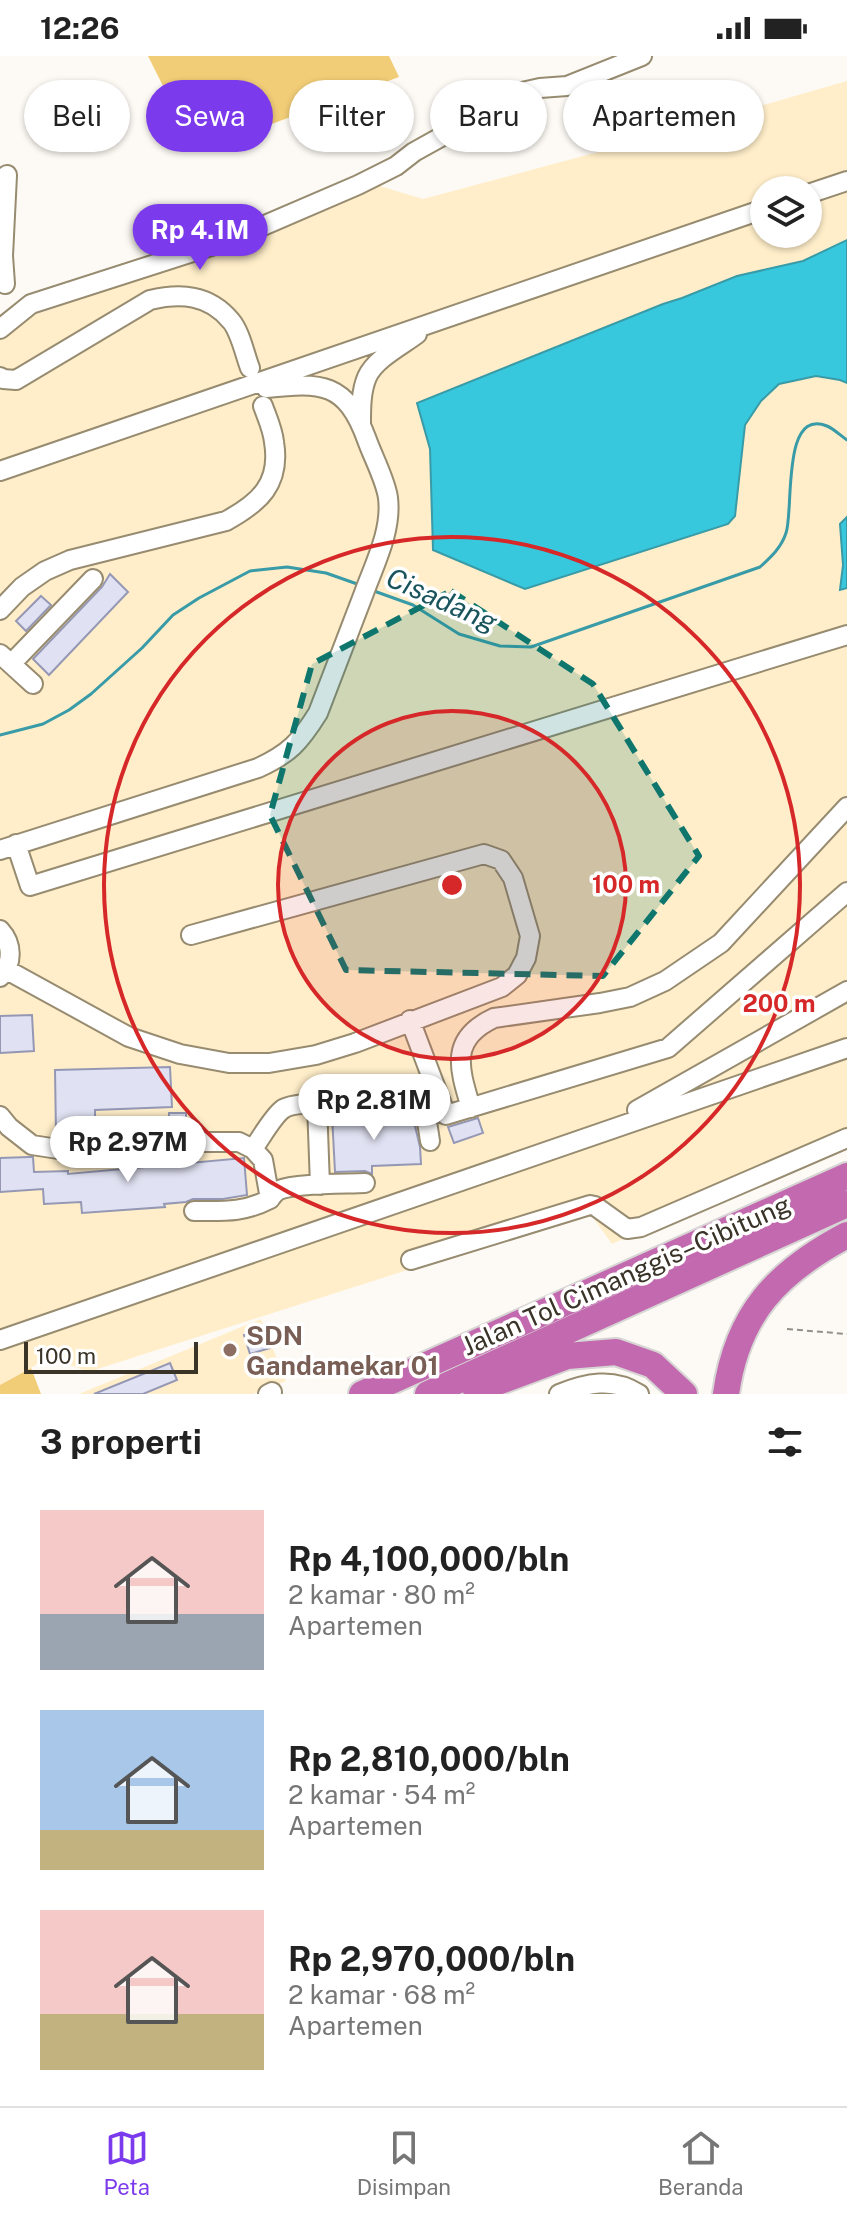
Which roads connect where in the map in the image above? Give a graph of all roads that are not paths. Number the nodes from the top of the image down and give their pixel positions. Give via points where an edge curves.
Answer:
1 (642, 56) edge
2 (7, 175) dead end
3 (847, 181) edge
4 (822, 189) edge
5 (750, 214) edge
6 (2, 231) edge
7 (5, 284) dead end
8 (431, 323) junction
9 (0, 329) edge
10 (250, 368) dead end
11 (0, 377) edge
12 (236, 391) junction
13 (263, 406) dead end
14 (361, 423) junction
15 (0, 471) edge
16 (93, 579) dead end
17 (0, 610) edge
18 (847, 635) edge
19 (6, 659) edge
20 (33, 684) dead end
21 (847, 807) edge
22 (8, 847) edge
23 (847, 892) edge
24 (0, 930) edge
25 (191, 935) dead end
26 (3, 974) edge
27 (847, 991) edge
28 (410, 1020) junction
29 (847, 1048) edge
30 (317, 1104) junction
31 (471, 1108) junction
32 (3, 1125) edge
33 (599, 1132) junction
34 (847, 1138) edge
35 (430, 1141) dead end
36 (253, 1149) junction
37 (847, 1176) edge
38 (365, 1183) dead end
39 (320, 1185) junction
40 (270, 1199) junction
41 (847, 1204) edge
42 (194, 1211) dead end
43 (847, 1235) edge
44 (411, 1260) dead end
45 (0, 1340) edge
46 (362, 1394) edge
47 (428, 1394) edge
48 (464, 1394) edge
49 (559, 1394) edge
50 (639, 1394) edge
51 (684, 1394) edge
52 (726, 1394) edge

1 - 9 street via 567,86 522,92 358,185 230,240 31,304
2 - 6 street
3 - 4 street
5 - 8 street
6 - 7 street
8 - 12 street
8 - 14 street via 367,376
10 - 11 street via 233,322 198,298 174,295 150,300 16,380
12 - 14 street via 324,386 347,402
12 - 15 street
13 - 17 street via 274,442 274,465 267,491 249,509 226,521 70,560 22,587
14 - 22 street via 388,497 387,524 318,713 303,736 280,758 258,768
16 - 19 street
18 - 22 street via 30,886
19 - 20 street
21 - 31 street via 721,943 665,981 630,997 494,1018 480,1025 459,1054
23 - 31 street via 668,1048
24 - 26 street via 11,952
25 - 28 street via 464,858 484,854 501,860 513,878 530,936 517,975 502,987
26 - 28 street via 129,1037 229,1063 316,1055
27 - 33 street
28 - 31 street via 446,1115
29 - 33 street
30 - 35 street via 409,1103 426,1115
30 - 36 street via 282,1109
30 - 39 street
32 - 36 street via 32,1145 58,1149 164,1142 239,1142
33 - 45 street
34 - 44 street via 641,1227 627,1229 590,1205
36 - 40 street via 263,1160
37 - 46 highway, Jalan Tol Cimanggis–Cibitung
38 - 39 street
39 - 40 street via 277,1190
40 - 42 street via 240,1211
41 - 47 highway, Jalan Tol Cimanggis–Cibitung
43 - 52 highway via 796,1267 764,1297 744,1327
48 - 51 highway via 567,1356 616,1352 653,1365
49 - 50 street via 598,1383

